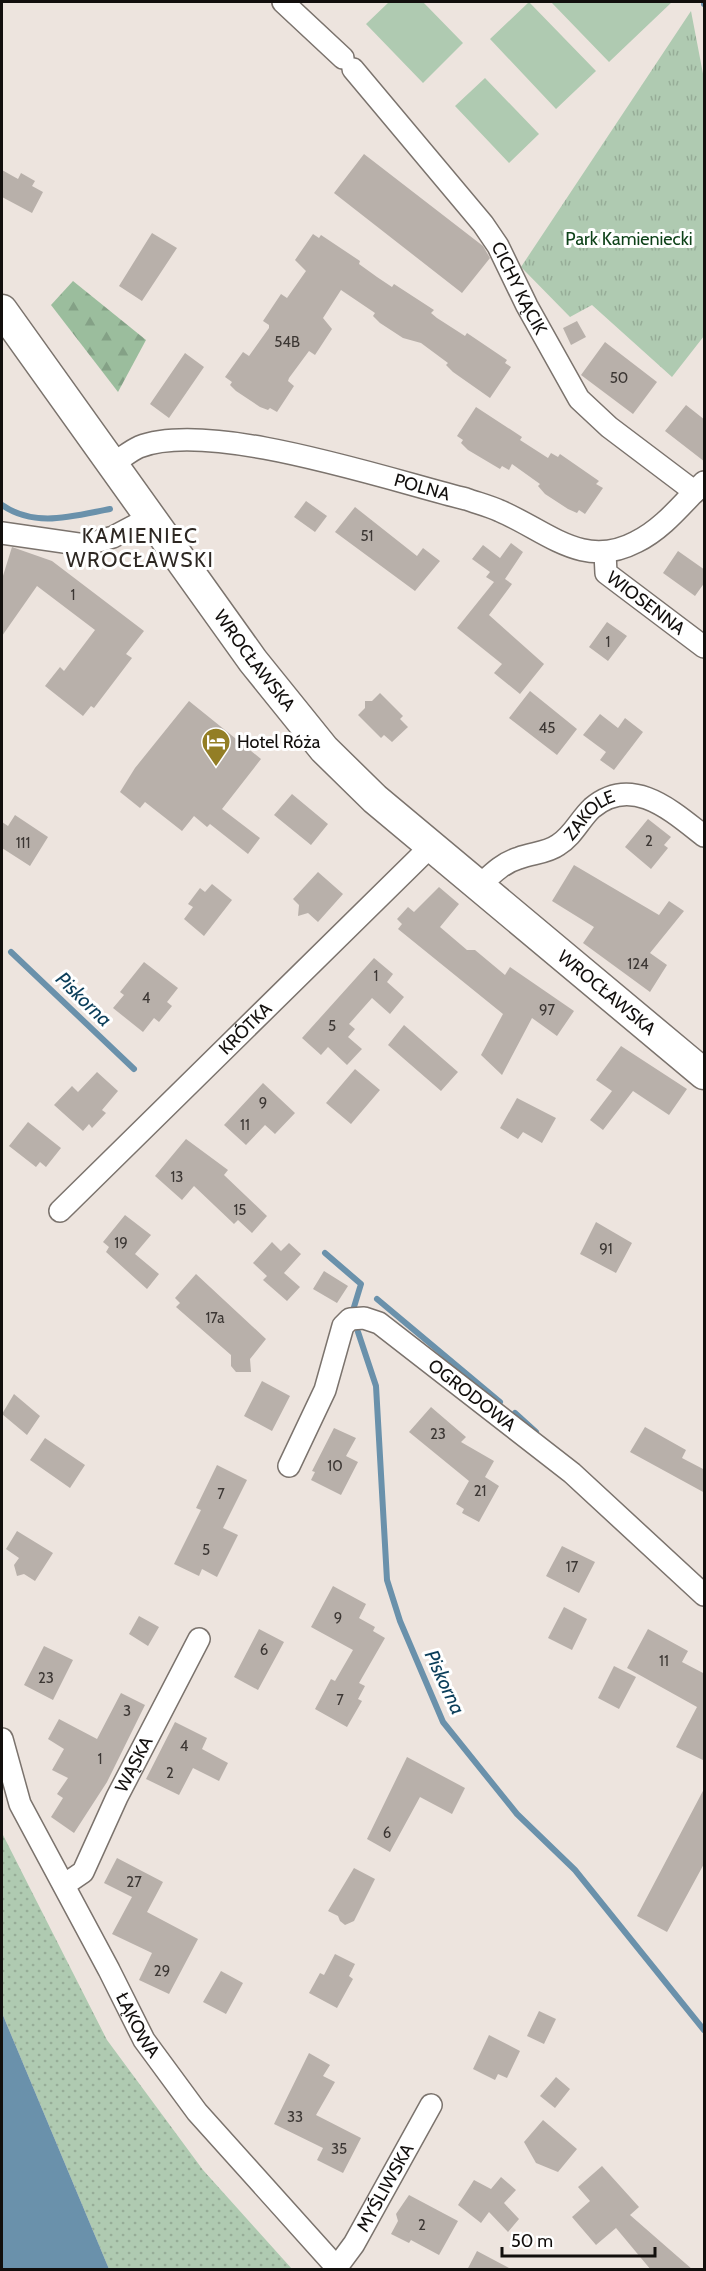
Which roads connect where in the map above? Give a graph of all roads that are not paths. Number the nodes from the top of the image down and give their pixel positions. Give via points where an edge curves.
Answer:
1 (283, 2) edge
2 (2, 310) edge
3 (112, 464) junction
4 (700, 487) edge
5 (150, 517) junction
6 (2, 533) edge
7 (605, 553) junction
8 (705, 647) edge
9 (705, 837) edge
10 (431, 846) junction
11 (478, 887) junction
12 (705, 1074) edge
13 (60, 1212) dead end
14 (289, 1466) dead end
15 (705, 1595) edge
16 (199, 1639) dead end
17 (2, 1739) edge
18 (64, 1885) junction
19 (431, 2105) dead end
20 (338, 2268) edge

1 - 4 street, CICHY KĄCIK via 348,64 483,224 579,399 609,427
2 - 3 main road, WROCŁAWSKA
3 - 5 main road, WROCŁAWSKA
3 - 7 street, POLNA via 139,447 175,440 248,445 466,500 500,511 576,550
4 - 7 street, POLNA via 647,535
5 - 6 street via 113,537 85,545
5 - 10 main road, WROCŁAWSKA via 253,661 324,749
7 - 8 street, WIOSENNA via 606,573
9 - 11 street, ZAKOLE via 647,797 632,792 618,794 590,809 561,844 504,864
10 - 11 main road, WROCŁAWSKA
10 - 13 street, KRÓTKA
11 - 12 main road, WROCŁAWSKA
14 - 15 street, OGRODOWA via 325,1390 343,1326 350,1319 364,1318 379,1323 572,1473
16 - 18 street, WĄSKA via 83,1872
17 - 18 street, ŁĄKOWA via 20,1804
18 - 20 street, ŁĄKOWA via 144,2040 197,2112
19 - 20 street, MYŚLIWSKA

